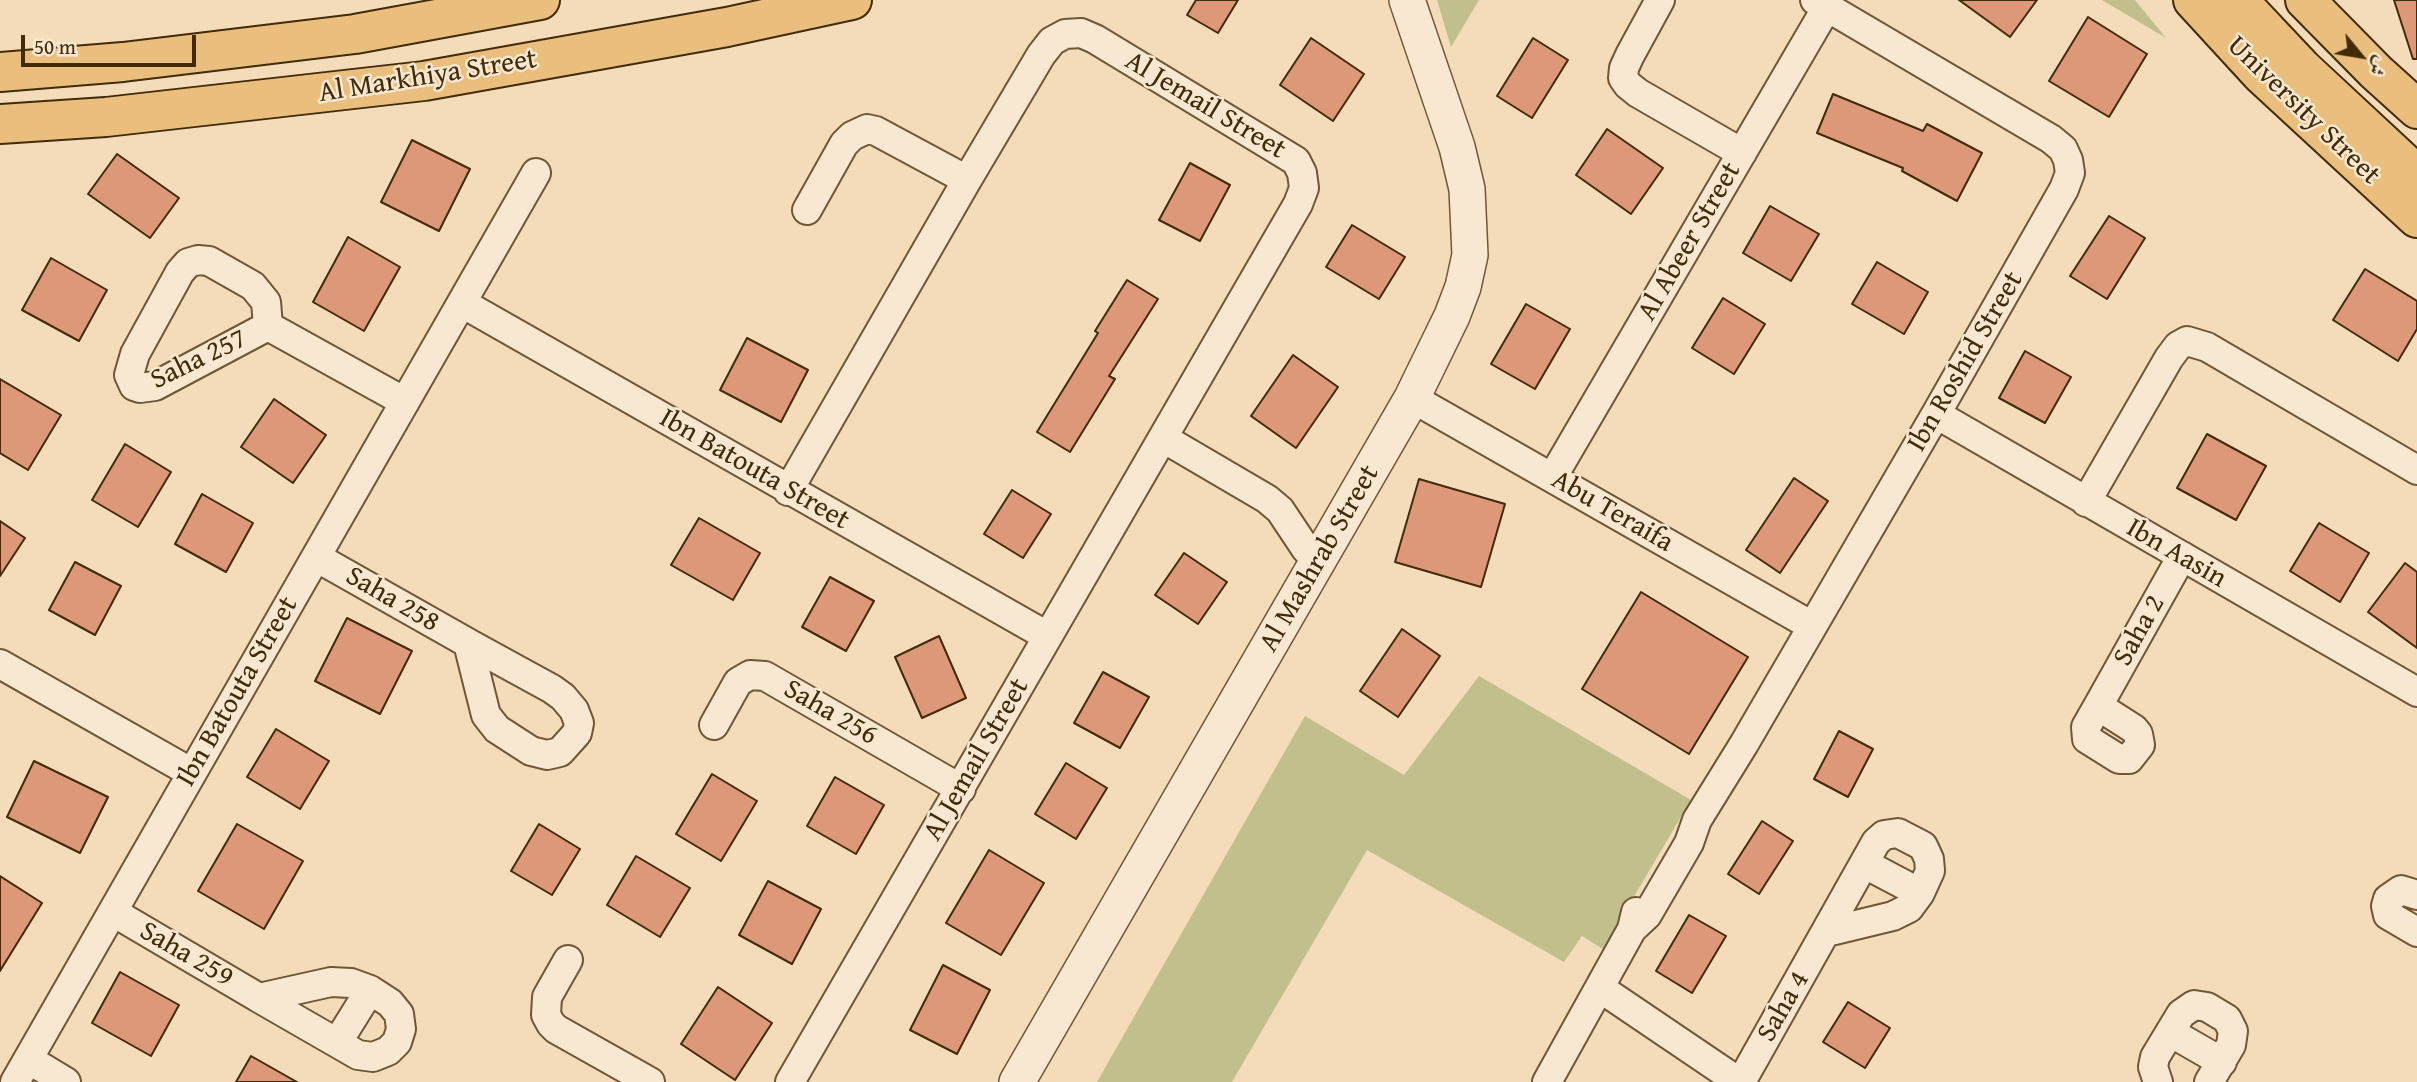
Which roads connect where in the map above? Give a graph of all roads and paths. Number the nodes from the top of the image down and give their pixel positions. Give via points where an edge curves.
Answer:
1 (540, 0) edge
2 (767, 0) edge
3 (852, 0) edge
4 (1407, 0) edge
5 (1660, 0) edge
6 (2193, 0) edge
7 (2238, 0) edge
8 (2305, 0) edge
9 (1821, 3) edge
10 (727, 27) junction
11 (0, 72) edge
12 (2417, 109) edge
13 (0, 124) edge
14 (1742, 153) junction
15 (537, 173) dead end
16 (2417, 175) edge
17 (967, 180) junction
18 (807, 210) dead end
19 (2417, 218) edge
20 (462, 303) junction
21 (268, 326) junction
22 (1412, 398) junction
23 (405, 402) junction
24 (1936, 414) junction
25 (1163, 438) junction
26 (2417, 470) edge
27 (1552, 478) junction
28 (788, 491) junction
29 (2086, 502) junction
30 (2182, 556) junction
31 (316, 557) junction
32 (1319, 562) junction
33 (1812, 626) junction
34 (1047, 636) junction
35 (468, 643) dead end
36 (0, 664) edge
37 (2417, 692) edge
38 (2098, 706) dead end
39 (714, 725) dead end
40 (192, 773) junction
41 (961, 789) junction
42 (1865, 864) junction
43 (1920, 893) junction
44 (2417, 895) edge
45 (113, 912) junction
46 (1827, 932) junction
47 (2417, 932) edge
48 (568, 960) dead end
49 (1600, 988) junction
50 (370, 990) junction
51 (259, 998) junction
52 (2170, 1032) junction
53 (337, 1043) junction
54 (21, 1071) edge
55 (2216, 1072) edge
56 (66, 1082) edge
57 (649, 1082) edge
58 (790, 1082) edge
59 (1017, 1082) edge
60 (1547, 1082) edge
61 (1740, 1082) edge
62 (2158, 1082) edge

1 - 11 main road, Al Markhiya Street via 355,34
2 - 10 main road
3 - 10 main road, Al Markhiya Street
4 - 22 street, Al Mashrab Street via 1457,147 1470,233 1463,287
5 - 14 street via 1630,55 1623,78 1638,93
6 - 19 main road, University Street via 2261,74
7 - 16 main road
8 - 12 main road
9 - 14 street, Al Abeer Street
9 - 24 street, Ibn Roshid Street via 2052,139 2068,160 2070,173 2064,189
10 - 13 main road, Al Markhiya Street via 424,81 106,117
14 - 27 street, Al Abeer Street
15 - 20 street, Ibn Batouta Street
17 - 18 street via 867,129 844,144
17 - 25 street, Al Jemail Street via 1041,55 1052,41 1081,33 1296,161 1304,188 1298,204
17 - 28 street, Al Jemail Street
20 - 23 street, Ibn Batouta Street
20 - 28 street, Ibn Batouta Street
21 - 21 street, Saha 257 via 155,386 140,388 130,381 135,354 188,263 209,261 253,286 266,302
21 - 23 street, Saha 257
22 - 27 street, Abu Teraifa
22 - 32 street, Al Mashrab Street
23 - 31 street, Ibn Batouta Street
24 - 29 street, Ibn Aasin
24 - 33 street, Ibn Roshid Street
25 - 32 street via 1267,499
25 - 34 street, Al Jemail Street
26 - 29 street via 2207,347 2187,341 2169,358
27 - 33 street, Abu Teraifa
28 - 34 street, Ibn Batouta Street
29 - 30 street, Ibn Aasin
30 - 37 street, Ibn Aasin
30 - 38 street, Saha 2
31 - 35 street, Saha 258
31 - 40 street, Ibn Batouta Street
32 - 59 street, Al Mashrab Street
33 - 49 street, Ibn Roshid Street via 1697,820 1679,836
34 - 41 street, Al Jemail Street
36 - 40 street
39 - 41 street, Saha 256 via 738,682 750,675 765,676
40 - 45 street, Ibn Batouta Street
41 - 58 street, Al Jemail Street
42 - 43 street
42 - 43 street, Saha 4 via 1884,835 1911,838 1923,846 1929,859 1930,871
42 - 46 street, Saha 4
43 - 46 street via 1903,912
44 - 47 street via 2402,890 2388,899 2386,906 2388,915
45 - 51 street, Saha 259
45 - 54 street, Ibn Batouta Street
46 - 61 street, Saha 4
48 - 57 street via 547,997 551,1024
49 - 60 street, Ibn Roshid Street
49 - 61 street
50 - 51 street, Saha 259 via 331,982
50 - 53 street
50 - 53 street, Saha 259 via 399,1014 397,1042 373,1057 358,1055
51 - 53 street, Saha 259
52 - 55 street
52 - 55 street via 2181,1014 2194,1005 2227,1018 2233,1031 2231,1045
52 - 62 street via 2155,1057
54 - 56 street

